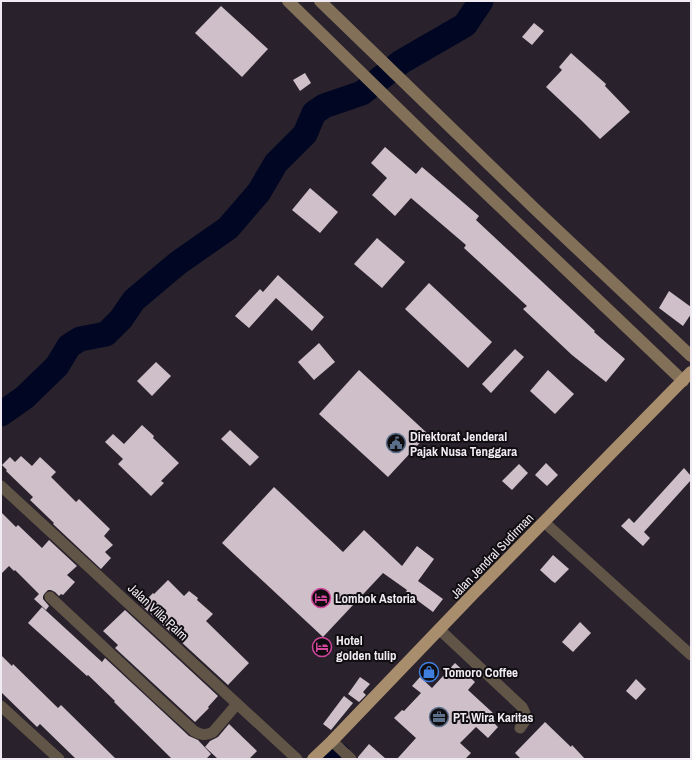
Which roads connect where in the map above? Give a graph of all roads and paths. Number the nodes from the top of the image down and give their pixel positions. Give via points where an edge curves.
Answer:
1 (288, 1) edge
2 (320, 1) edge
3 (691, 356) edge
4 (687, 376) edge
5 (1, 486) edge
6 (544, 522) junction
7 (50, 597) dead end
8 (440, 630) junction
9 (691, 655) edge
10 (237, 704) junction
11 (1, 706) edge
12 (520, 728) dead end
13 (332, 741) junction
14 (59, 759) edge
15 (297, 759) edge
16 (313, 759) edge
17 (351, 759) edge

1 - 4 main road via 432,141
2 - 3 main road
4 - 6 highway, Jalan Jendral Sudirman
5 - 10 street, Jalan Villa Palm
6 - 8 highway, Jalan Jendral Sudirman
6 - 9 street
7 - 10 street via 200,735 212,732
8 - 12 street via 522,708 526,720
8 - 13 highway, Jalan Jendral Sudirman
10 - 15 street, Jalan Villa Palm
11 - 14 street
13 - 16 highway, Jalan Jendral Sudirman
13 - 17 street

